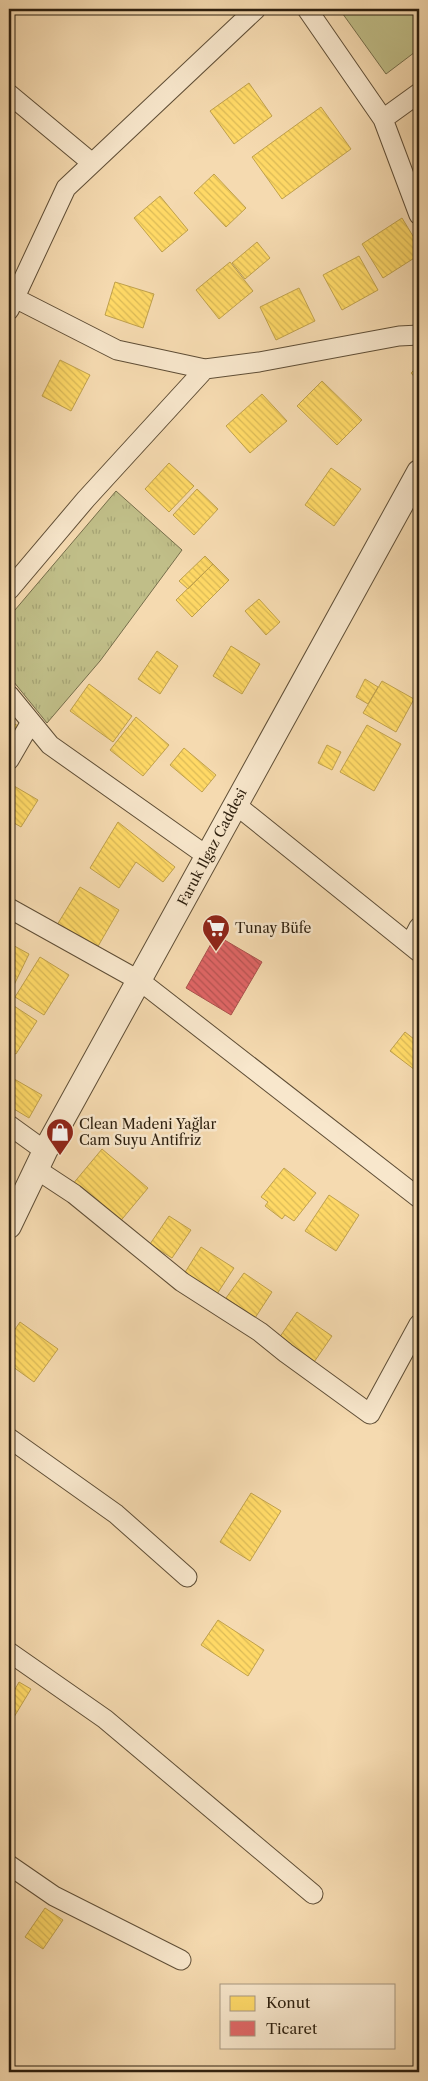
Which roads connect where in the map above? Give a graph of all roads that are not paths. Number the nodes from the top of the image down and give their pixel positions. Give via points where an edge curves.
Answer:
1 (256, 9) edge
2 (307, 9) edge
3 (419, 93) edge
4 (9, 94) edge
5 (383, 119) junction
6 (92, 163) junction
7 (419, 215) edge
8 (11, 302) edge
9 (419, 335) edge
10 (205, 369) junction
11 (419, 472) edge
12 (9, 590) edge
13 (9, 694) edge
14 (31, 722) junction
15 (9, 760) edge
16 (235, 804) junction
17 (207, 856) junction
18 (9, 908) edge
19 (419, 927) edge
20 (414, 948) edge
21 (140, 982) junction
22 (9, 1125) edge
23 (41, 1160) junction
24 (419, 1198) edge
25 (9, 1226) edge
26 (419, 1324) edge
27 (9, 1438) edge
28 (187, 1578) dead end
29 (9, 1652) edge
30 (9, 1864) edge
31 (313, 1894) dead end
32 (181, 1960) dead end

1 - 6 street
2 - 5 street
3 - 5 street
4 - 6 street
5 - 7 street
6 - 8 street via 66,188
8 - 10 street via 117,350
9 - 10 street
10 - 12 street via 86,499
11 - 16 street, Faruk Ilgaz Caddesi
13 - 14 street
14 - 15 street
14 - 17 street via 50,745
16 - 17 street, Faruk Ilgaz Caddesi
16 - 20 street
17 - 21 street, Faruk Ilgaz Caddesi
18 - 21 street
19 - 20 street
21 - 23 street, Faruk Ilgaz Caddesi
21 - 24 street
22 - 23 street
23 - 25 street, Faruk Ilgaz Caddesi
23 - 26 street via 74,1194 182,1282 260,1332 370,1414
27 - 28 street via 116,1514
29 - 31 street via 105,1719
30 - 32 street via 54,1896

